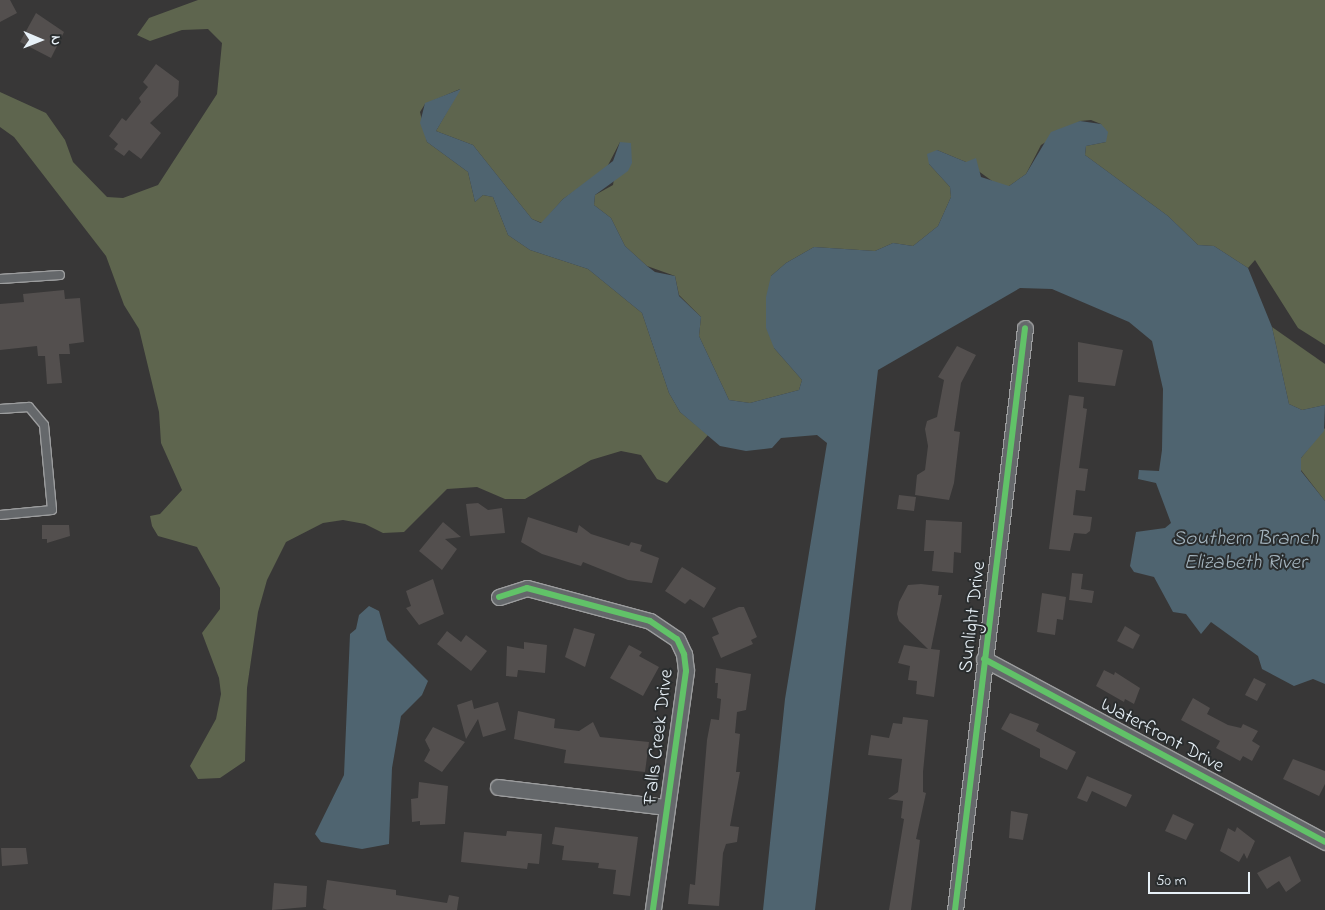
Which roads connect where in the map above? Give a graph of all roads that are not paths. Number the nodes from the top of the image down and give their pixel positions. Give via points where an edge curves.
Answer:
1 (60, 275) dead end
2 (0, 279) edge
3 (1025, 328) dead end
4 (0, 409) edge
5 (0, 515) edge
6 (499, 597) dead end
7 (984, 658) junction
8 (498, 787) dead end
9 (666, 807) junction
10 (1325, 842) edge
11 (653, 910) edge
12 (955, 910) edge

1 - 2 lane
3 - 7 street, Sunlight Drive
4 - 5 lane via 29,406 44,425 52,510
6 - 9 street, Falls Creek Drive via 513,590 540,590 650,621 677,639 684,654 686,671
7 - 10 street, Waterfront Drive
7 - 12 street, Sunlight Drive
8 - 9 street
9 - 11 street, Falls Creek Drive

